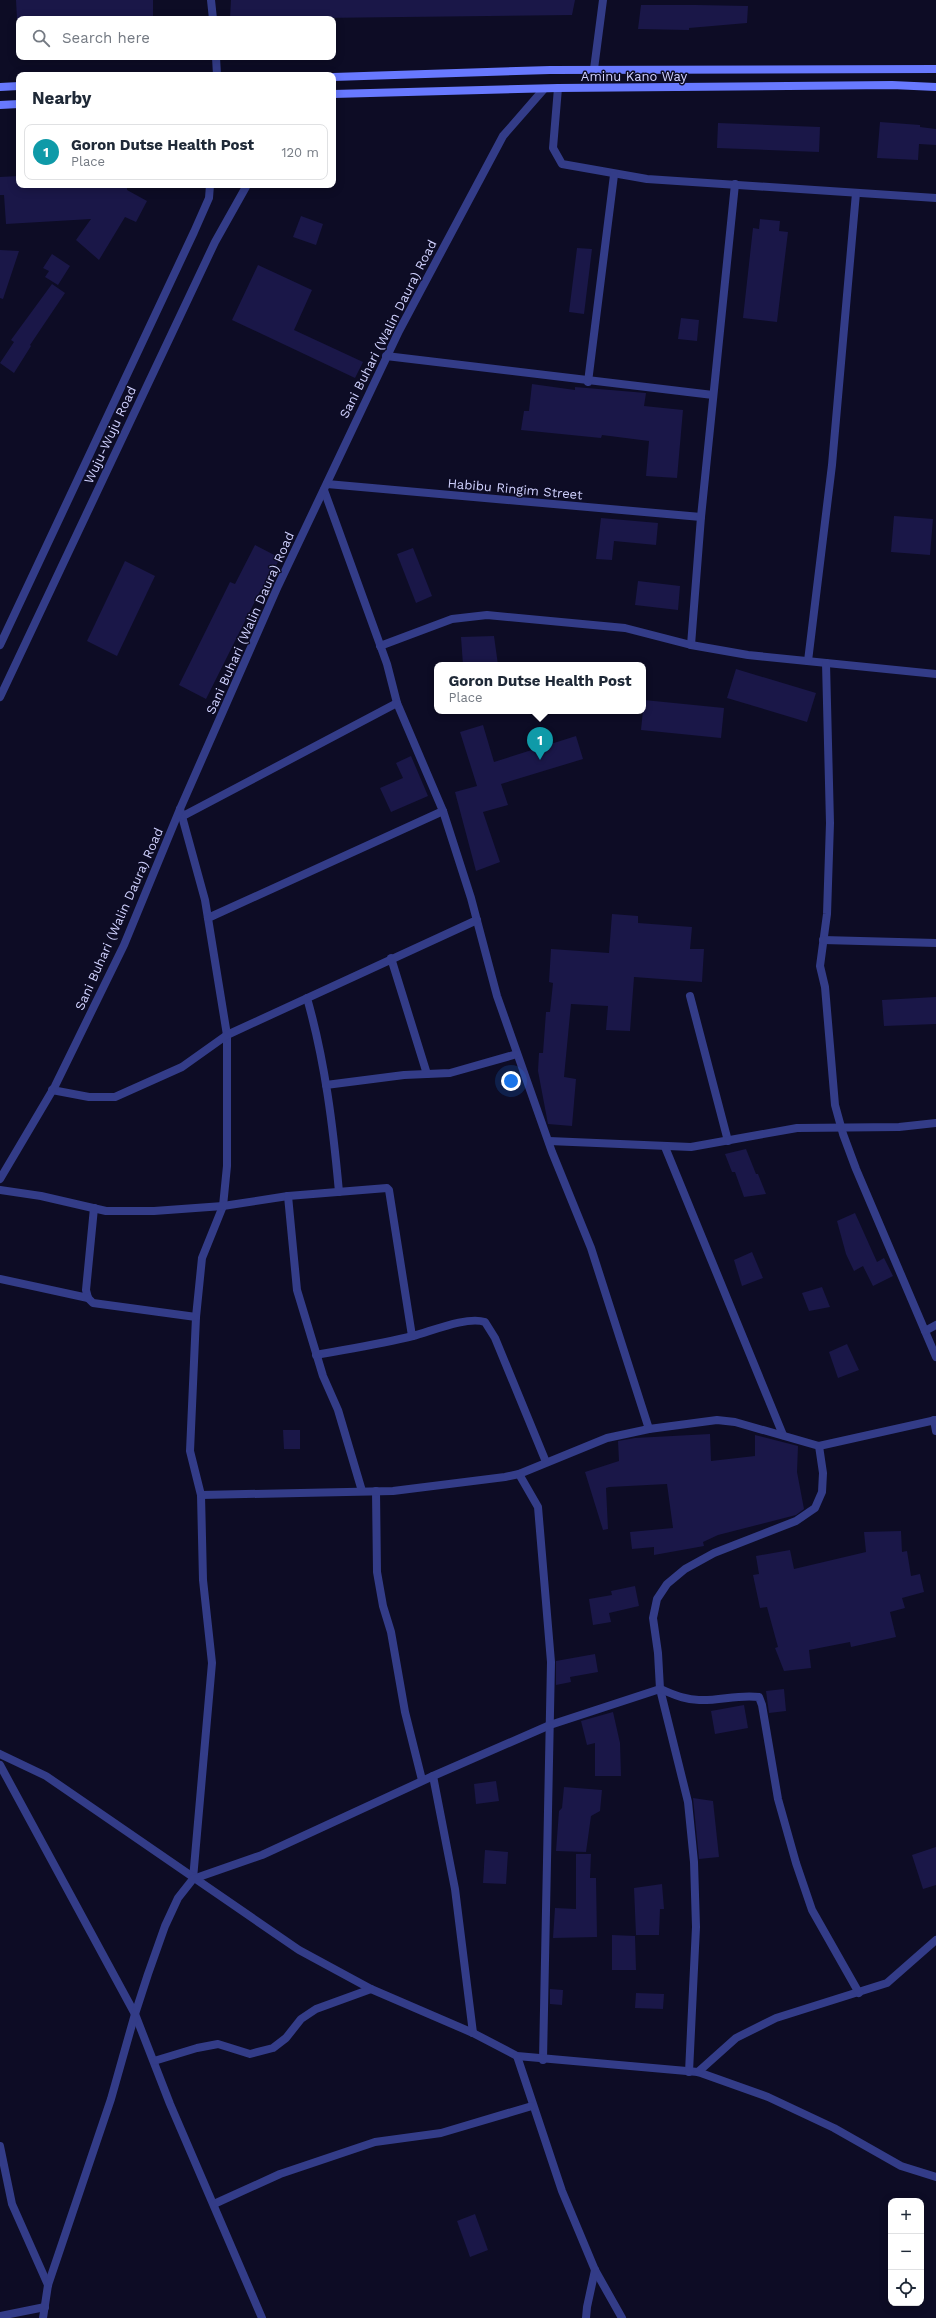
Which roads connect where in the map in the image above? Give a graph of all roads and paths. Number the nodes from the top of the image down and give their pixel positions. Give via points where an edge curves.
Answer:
1 (211, 0) edge
2 (603, 0) edge
3 (213, 16) edge
4 (216, 60) edge
5 (936, 69) edge
6 (594, 70) junction
7 (217, 72) edge
8 (336, 77) edge
9 (16, 86) edge
10 (0, 87) edge
11 (936, 87) edge
12 (558, 88) junction
13 (544, 89) junction
14 (336, 94) edge
15 (16, 104) edge
16 (0, 105) edge
17 (614, 175) junction
18 (735, 184) junction
19 (210, 188) edge
20 (245, 188) edge
21 (856, 193) junction
22 (936, 198) edge
23 (386, 356) junction
24 (588, 382) junction
25 (713, 395) junction
26 (326, 487) junction
27 (701, 517) junction
28 (0, 645) edge
29 (380, 646) junction
30 (691, 646) junction
31 (808, 661) junction
32 (826, 663) junction
33 (936, 674) edge
34 (0, 697) edge
35 (397, 703) junction
36 (443, 811) junction
37 (181, 812) junction
38 (208, 918) junction
39 (477, 920) junction
40 (823, 940) junction
41 (936, 943) edge
42 (391, 958) junction
43 (690, 996) dead end
44 (307, 998) junction
45 (227, 1035) junction
46 (517, 1054) junction
47 (427, 1074) junction
48 (326, 1085) junction
49 (52, 1090) junction
50 (936, 1123) edge
51 (842, 1128) junction
52 (549, 1141) junction
53 (728, 1141) junction
54 (665, 1147) junction
55 (0, 1178) edge
56 (0, 1190) edge
57 (338, 1192) junction
58 (288, 1196) junction
59 (223, 1206) junction
60 (94, 1208) junction
61 (0, 1279) edge
62 (88, 1298) junction
63 (196, 1317) junction
64 (936, 1325) edge
65 (925, 1331) junction
66 (412, 1336) junction
67 (316, 1355) junction
68 (936, 1357) edge
69 (935, 1420) edge
70 (649, 1428) junction
71 (936, 1431) edge
72 (784, 1435) junction
73 (819, 1446) junction
74 (546, 1462) junction
75 (519, 1474) junction
76 (376, 1491) junction
77 (362, 1492) junction
78 (201, 1495) junction
79 (660, 1689) junction
80 (550, 1725) junction
81 (0, 1754) edge
82 (0, 1765) edge
83 (433, 1776) junction
84 (422, 1780) junction
85 (193, 1879) junction
86 (936, 1940) edge
87 (371, 1989) junction
88 (859, 1993) junction
89 (135, 2014) junction
90 (473, 2033) junction
91 (517, 2056) junction
92 (543, 2060) junction
93 (154, 2061) junction
94 (689, 2072) junction
95 (698, 2072) junction
96 (532, 2106) junction
97 (0, 2146) edge
98 (936, 2177) edge
99 (214, 2204) junction
100 (595, 2270) junction
101 (48, 2284) junction
102 (45, 2307) junction
103 (0, 2316) edge
104 (43, 2318) edge
105 (262, 2318) edge
106 (586, 2318) edge
107 (622, 2318) edge

1 - 3 street
2 - 6 street
4 - 7 street
5 - 6 main road, Aminu Kano Way
6 - 8 main road, Aminu Kano Way
9 - 10 main road
11 - 12 main road, Aminu Kano Way via 892,85
12 - 13 main road, Aminu Kano Way
12 - 17 street via 552,148 562,164
13 - 14 main road, Aminu Kano Way
13 - 23 street, Sani Buhari (Walin Daura) Road via 502,136
15 - 16 main road
17 - 18 street
17 - 24 street
18 - 21 street
18 - 25 street
19 - 28 street, Wuju-Wuju Road via 194,232
20 - 34 street, Wuju-Wuju Road via 215,242
21 - 22 street
21 - 31 street via 832,465
23 - 24 street
23 - 26 street, Sani Buhari (Walin Daura) Road
24 - 25 street
25 - 27 street
26 - 27 street, Habibu Ringim Street
26 - 29 street
26 - 37 street, Sani Buhari (Walin Daura) Road via 278,586
27 - 30 street
29 - 30 street via 452,619 487,615 625,628
29 - 35 street
30 - 31 street
31 - 32 street
32 - 33 street
32 - 40 street via 830,823 827,914
35 - 36 street
35 - 37 street
36 - 38 street
36 - 39 street
37 - 38 street via 206,900
37 - 49 street, Sani Buhari (Walin Daura) Road via 124,945
38 - 45 street
39 - 42 street
39 - 46 street via 497,996
40 - 41 street
40 - 51 street via 820,966 825,988 835,1105
42 - 44 street
42 - 47 street
43 - 53 street
44 - 45 street
44 - 48 street via 317,1034
45 - 49 street via 182,1067 115,1097 89,1097
45 - 59 street via 227,1166
46 - 47 street via 450,1073
46 - 52 street
47 - 48 street
48 - 57 street via 335,1144
49 - 55 street, Sani Buhari (Walin Daura) Road
50 - 51 street via 899,1127
51 - 53 street via 797,1128
51 - 65 street via 856,1169
52 - 54 street
52 - 70 street via 591,1248
53 - 54 street via 691,1147
54 - 72 street
56 - 60 street
57 - 58 street
57 - 66 street via 380,1187 389,1190
58 - 59 street
58 - 67 street via 297,1290
59 - 60 street via 154,1211 106,1211
59 - 63 street via 202,1258
60 - 62 street via 86,1290
61 - 62 street
62 - 63 street via 93,1303
63 - 78 street via 190,1451
64 - 65 street
65 - 68 street
66 - 67 street
66 - 74 street via 468,1321 485,1322 495,1338
67 - 77 street via 338,1410
69 - 71 street
69 - 73 street
70 - 72 street via 717,1420
70 - 74 street via 607,1438
72 - 73 street
73 - 79 street via 823,1473 822,1492 815,1508 796,1521 714,1553 685,1569 667,1584 657,1599 653,1618
74 - 75 street
75 - 76 street via 393,1491
75 - 80 street via 538,1507 551,1662
76 - 77 street
76 - 84 street via 377,1572
77 - 78 street
78 - 85 street via 203,1580 212,1663
79 - 80 street
79 - 88 street via 679,1697 700,1700 746,1695 759,1697 778,1799 796,1863 812,1910
79 - 94 street via 688,1802 694,1862 696,1927
80 - 83 street
80 - 92 street
81 - 85 street via 46,1776
82 - 89 street
83 - 84 street
83 - 90 street via 455,1889
84 - 85 street via 262,1855
85 - 87 street via 299,1950
85 - 89 street via 178,1898 165,1926
86 - 88 street via 887,1983
87 - 90 street
87 - 93 street via 316,2009 301,2019 286,2038 273,2048 250,2054 218,2044
88 - 95 street via 776,2018 736,2038
89 - 93 street
89 - 101 street via 111,2099
90 - 91 street
91 - 92 street
91 - 96 street
92 - 94 street
93 - 99 street
94 - 95 street
95 - 98 street via 768,2097 834,2128 901,2166
96 - 99 street via 441,2133 369,2144 280,2174
96 - 100 street via 562,2191
97 - 101 street via 12,2204
99 - 105 street
100 - 106 street
100 - 107 street
101 - 102 street
102 - 103 street
102 - 104 street

